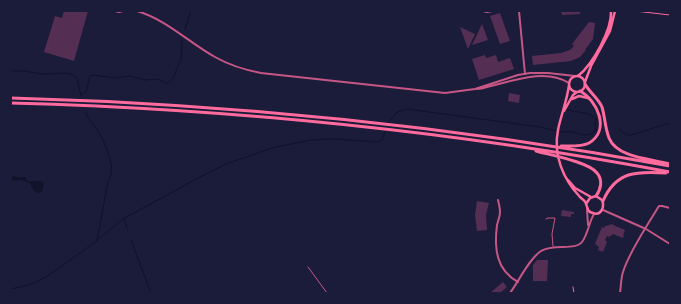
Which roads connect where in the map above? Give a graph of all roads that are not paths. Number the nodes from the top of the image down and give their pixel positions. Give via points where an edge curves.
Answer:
1 (115, 11) edge
2 (123, 11) edge
3 (137, 11) edge
4 (483, 11) edge
5 (492, 11) edge
6 (519, 11) edge
7 (611, 11) edge
8 (615, 11) edge
9 (525, 74) junction
10 (576, 76) junction
11 (585, 83) junction
12 (569, 84) junction
13 (475, 89) junction
14 (578, 92) junction
15 (11, 98) edge
16 (570, 100) junction
17 (590, 100) junction
18 (11, 103) edge
19 (564, 112) junction
20 (552, 146) junction
21 (526, 148) junction
22 (670, 165) edge
23 (670, 173) edge
24 (566, 179) junction
25 (596, 196) junction
26 (591, 197) junction
27 (498, 200) dead end
28 (603, 202) junction
29 (586, 204) junction
30 (670, 208) edge
31 (587, 209) junction
32 (603, 210) junction
33 (594, 214) junction
34 (546, 219) dead end
35 (588, 228) junction
36 (646, 229) junction
37 (670, 244) edge
38 (553, 246) junction
39 (308, 267) dead end
40 (518, 282) junction
41 (327, 293) edge
42 (510, 293) edge
43 (620, 293) edge

1 - 2 street
3 - 13 street via 167,24 221,60 239,68 261,73 434,92
4 - 5 street
6 - 9 street
7 - 10 main road via 606,34 589,64
8 - 11 main road via 610,31
9 - 10 street
9 - 13 street
10 - 11 main road via 583,78
10 - 12 main road via 571,78
11 - 14 main road via 583,89
11 - 22 highway via 602,107 608,135 614,146 626,153
12 - 13 street via 562,78 539,76
12 - 14 main road via 571,90
12 - 19 main road
14 - 16 main road
14 - 17 highway via 588,96
15 - 20 highway via 154,104 302,115
16 - 17 main road via 579,96
16 - 19 main road
17 - 20 highway via 600,115 600,128 595,138 582,146
18 - 21 highway via 176,110 283,119
19 - 24 main road via 556,143 560,165
20 - 22 highway
21 - 23 highway
21 - 25 highway via 595,171 601,184
23 - 28 highway via 637,173 624,176 610,188
24 - 26 main road via 575,188
24 - 29 main road
25 - 26 main road
25 - 28 main road
26 - 29 main road
27 - 40 street via 500,212 495,238 496,253 503,270
28 - 32 main road
29 - 31 main road
30 - 36 street via 659,206
31 - 33 main road
31 - 35 street
32 - 33 main road
32 - 36 street
33 - 35 street
34 - 38 lane via 555,218
35 - 38 street via 579,245
36 - 37 street
36 - 43 street via 623,272
38 - 40 street via 537,254
39 - 41 lane
40 - 42 street

